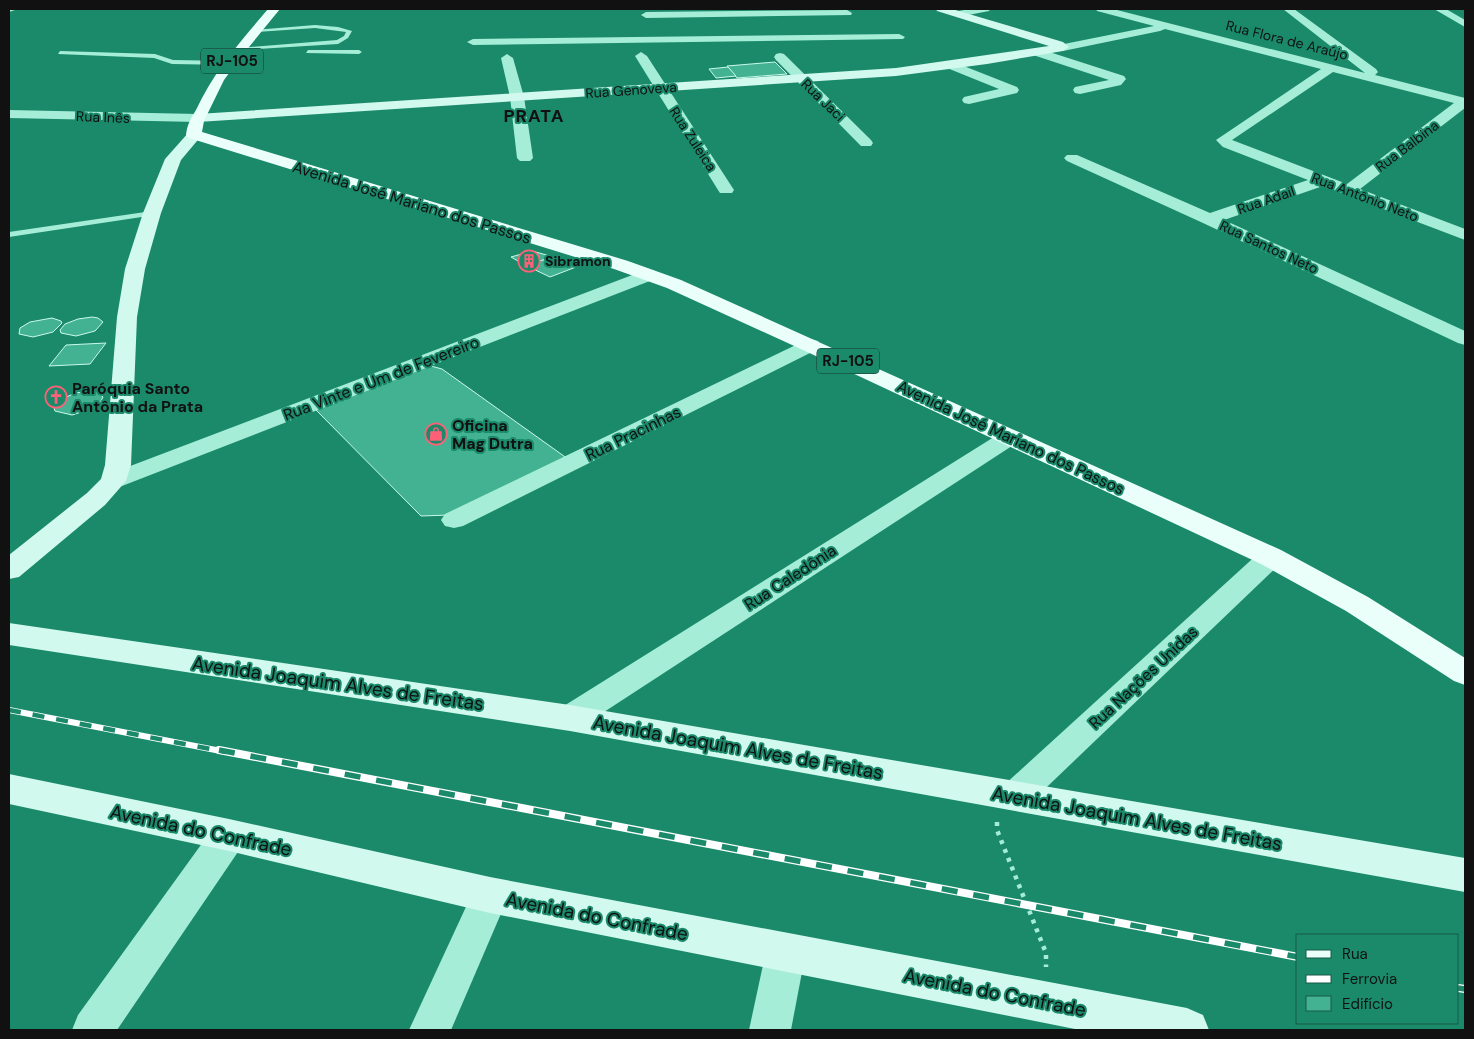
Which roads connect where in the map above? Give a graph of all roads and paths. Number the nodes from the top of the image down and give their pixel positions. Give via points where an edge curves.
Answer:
1 (15, 9) edge
2 (274, 9) edge
3 (941, 9) edge
4 (986, 9) edge
5 (1101, 9) edge
6 (1288, 9) edge
7 (1439, 9) edge
8 (9, 10) edge
9 (1160, 11) dead end
10 (846, 13) dead end
11 (958, 14) junction
12 (1125, 15) junction
13 (646, 23) edge
14 (1465, 24) edge
15 (1170, 26) junction
16 (480, 29) dead end
17 (257, 30) junction
18 (899, 37) dead end
19 (473, 42) junction
20 (1062, 47) junction
21 (502, 50) junction
22 (303, 52) dead end
23 (359, 52) dead end
24 (1037, 52) junction
25 (60, 53) dead end
26 (285, 53) dead end
27 (466, 53) dead end
28 (237, 55) junction
29 (641, 56) dead end
30 (780, 57) dead end
31 (951, 65) junction
32 (1332, 67) junction
33 (800, 79) junction
34 (1383, 80) junction
35 (661, 87) junction
36 (1080, 90) dead end
37 (517, 98) junction
38 (969, 100) dead end
39 (1465, 102) edge
40 (9, 114) edge
41 (196, 127) junction
42 (866, 143) dead end
43 (525, 158) dead end
44 (1072, 158) dead end
45 (1322, 181) junction
46 (726, 190) dead end
47 (1349, 190) junction
48 (152, 213) junction
49 (1209, 219) junction
50 (9, 235) edge
51 (1465, 235) edge
52 (648, 275) junction
53 (1465, 318) edge
54 (1440, 327) junction
55 (1465, 339) edge
56 (811, 344) junction
57 (1010, 437) junction
58 (113, 481) junction
59 (454, 520) dead end
60 (1271, 557) junction
61 (9, 570) edge
62 (9, 634) edge
63 (1465, 673) edge
64 (570, 718) junction
65 (9, 789) edge
66 (1006, 795) junction
67 (228, 835) junction
68 (1465, 875) edge
69 (490, 895) junction
70 (786, 951) junction
71 (1048, 1002) junction
72 (1106, 1022) edge
73 (93, 1030) edge
74 (430, 1030) edge
75 (770, 1030) edge
76 (1187, 1030) edge

1 - 8 lane
2 - 17 main road, RJ-105
3 - 11 street
4 - 11 street
5 - 12 street, Rua Flora de Araújo
6 - 34 street
7 - 14 street
9 - 12 street
10 - 13 street
11 - 20 street
12 - 15 street, Rua Flora de Araújo
13 - 18 street
13 - 21 street
15 - 20 street
15 - 32 street, Rua Flora de Araújo
16 - 19 street
17 - 28 main road, RJ-105
17 - 28 lane via 339,28 349,31 338,42
19 - 21 street
19 - 27 street
20 - 24 street, Rua Genoveva
21 - 37 street
22 - 23 lane
24 - 31 street, Rua Genoveva
24 - 36 street via 1120,79
25 - 28 lane via 155,56 172,62
26 - 28 lane
28 - 41 main road, RJ-105 via 205,102
29 - 35 street, Rua Zuleica
30 - 33 street, Rua Jaci
31 - 33 street, Rua Genoveva
31 - 38 street via 1012,90
32 - 34 street, Rua Flora de Araújo
32 - 45 street, Rua Antônio Neto via 1223,140
33 - 35 street, Rua Genoveva
33 - 42 street, Rua Jaci
34 - 39 street, Rua Flora de Araújo
35 - 37 street, Rua Genoveva
35 - 46 street, Rua Zuleica
37 - 41 street, Rua Genoveva
37 - 43 street
39 - 47 street, Rua Balbina
40 - 41 street, Rua Inês
41 - 48 street via 173,159
41 - 52 main road, Avenida José Mariano dos Passos / RJ-105
44 - 49 street, Rua Santos Neto
45 - 47 street, Rua Antônio Neto
45 - 49 street, Rua Adail
47 - 51 street, Rua Antônio Neto
48 - 50 lane
48 - 58 street via 135,269 126,317 118,465
49 - 54 street, Rua Santos Neto
52 - 56 main road, Avenida José Mariano dos Passos / RJ-105
52 - 58 street, Rua Vinte e Um de Fevereiro
53 - 54 street
54 - 55 street, Rua Santos Neto
56 - 57 main road, Avenida José Mariano dos Passos / RJ-105
56 - 59 street, Rua Pracinhas
57 - 60 main road, Avenida José Mariano dos Passos / RJ-105
57 - 64 street, Rua Caledônia
58 - 61 street via 96,500
60 - 63 main road, Avenida José Mariano dos Passos / RJ-105 via 1357,604
60 - 66 street, Rua Nações Unidas
62 - 64 street, Avenida Joaquim Alves de Freitas
64 - 66 street, Avenida Joaquim Alves de Freitas
65 - 67 street, Avenida do Confrade
66 - 68 street, Avenida Joaquim Alves de Freitas
66 - 71 path via 997,830 1046,953
67 - 69 street, Avenida do Confrade
67 - 73 street
69 - 70 street, Avenida do Confrade
69 - 74 street
70 - 71 street, Avenida do Confrade
70 - 75 street
71 - 72 street, Avenida do Confrade
72 - 76 street, Avenida do Confrade

